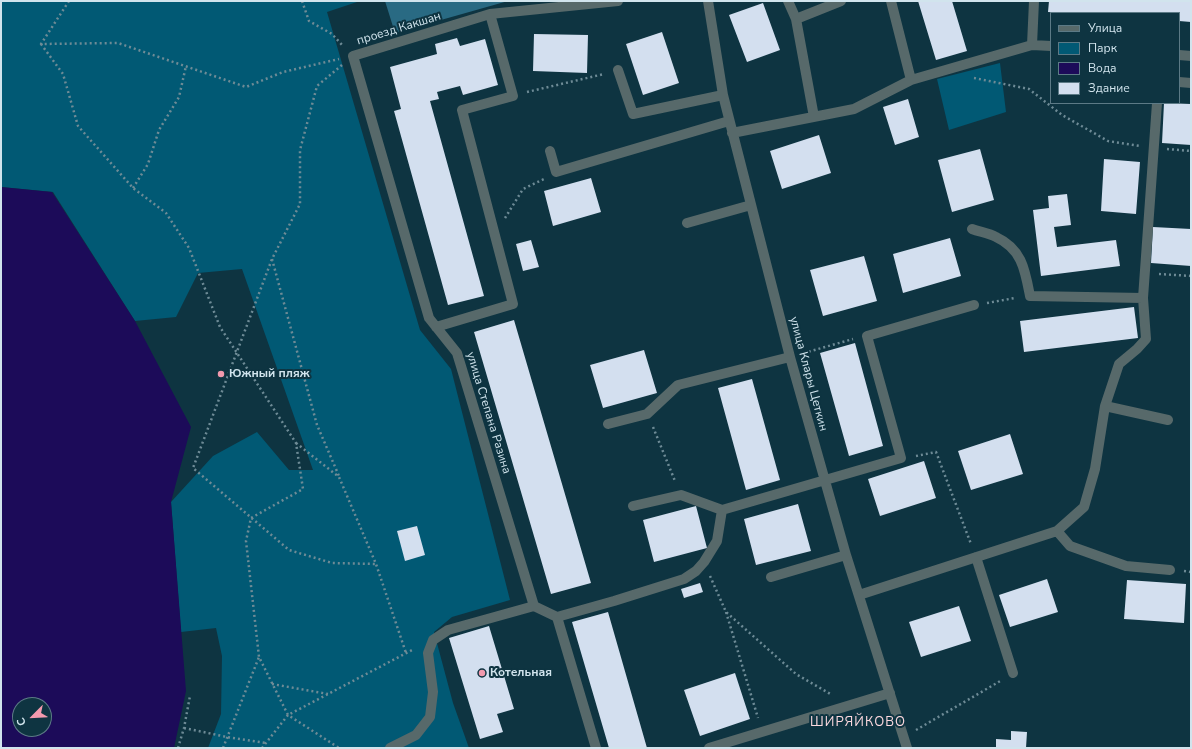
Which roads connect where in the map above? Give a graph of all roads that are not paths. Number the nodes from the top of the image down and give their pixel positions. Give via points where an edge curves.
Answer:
1 (618, 1) edge
2 (708, 1) edge
3 (788, 1) edge
4 (841, 1) edge
5 (891, 1) edge
6 (1034, 1) edge
7 (490, 14) junction
8 (796, 19) junction
9 (1032, 45) junction
10 (1050, 46) edge
11 (1180, 55) edge
12 (353, 56) joint
13 (1191, 56) edge
14 (618, 70) road end
15 (911, 80) junction
16 (1180, 82) edge
17 (1191, 83) edge
18 (722, 95) junction
19 (1157, 104) edge
20 (814, 117) junction
21 (729, 121) junction
22 (732, 133) junction
23 (550, 151) dead end
24 (751, 205) junction
25 (687, 223) dead end
26 (972, 229) dead end
27 (1143, 298) junction
28 (974, 305) road end
29 (436, 326) junction
30 (790, 357) junction
31 (1105, 406) junction
32 (1168, 420) dead end
33 (608, 424) dead end
34 (824, 480) junction
35 (633, 506) dead end
36 (722, 510) junction
37 (1057, 531) junction
38 (846, 555) junction
39 (976, 557) junction
40 (1170, 570) dead end
41 (771, 577) dead end
42 (859, 595) junction
43 (534, 606) junction
44 (558, 617) junction
45 (1013, 674) road end
46 (890, 693) junction
47 (390, 748) edge
48 (596, 748) edge
49 (709, 748) edge
50 (908, 748) edge

1 - 7 street, проезд Какшан
2 - 18 street, улица Клары Цеткин
3 - 8 street
4 - 8 street
5 - 15 street
6 - 9 street
7 - 12 street, проезд Какшан
7 - 29 street via 513,96 462,110 513,304
8 - 20 street
9 - 10 street
9 - 15 street
11 - 13 street
12 - 29 street, улица Степана Разина via 429,318
14 - 18 street via 633,114
15 - 20 street via 854,109
16 - 17 street
18 - 21 street, улица Клары Цеткин
19 - 27 street
20 - 22 street
21 - 22 street, улица Клары Цеткин
21 - 23 street via 556,172
22 - 24 street, улица Клары Цеткин
24 - 25 street
24 - 30 street, улица Клары Цеткин
26 - 27 street via 996,237 1015,250 1025,269 1030,296
27 - 31 street via 1146,339 1119,364
28 - 34 street via 867,336 901,458
29 - 43 street, улица Степана Разина via 457,353
30 - 33 street via 678,385 647,414
30 - 34 street, улица Клары Цеткин
31 - 32 street
31 - 37 street via 1095,469 1084,507
34 - 36 street
34 - 38 street, улица Клары Цеткин
35 - 36 street via 681,495
36 - 44 street via 717,541 704,562 684,579
37 - 39 street
37 - 40 street via 1070,546 1126,566
38 - 41 street
38 - 42 street, улица Клары Цеткин
39 - 42 street
39 - 45 street
42 - 46 street, улица Клары Цеткин
43 - 44 street
43 - 47 street via 448,630 433,640 428,653 433,692 430,717 416,735
44 - 48 street
46 - 49 street
46 - 50 street, улица Клары Цеткин

